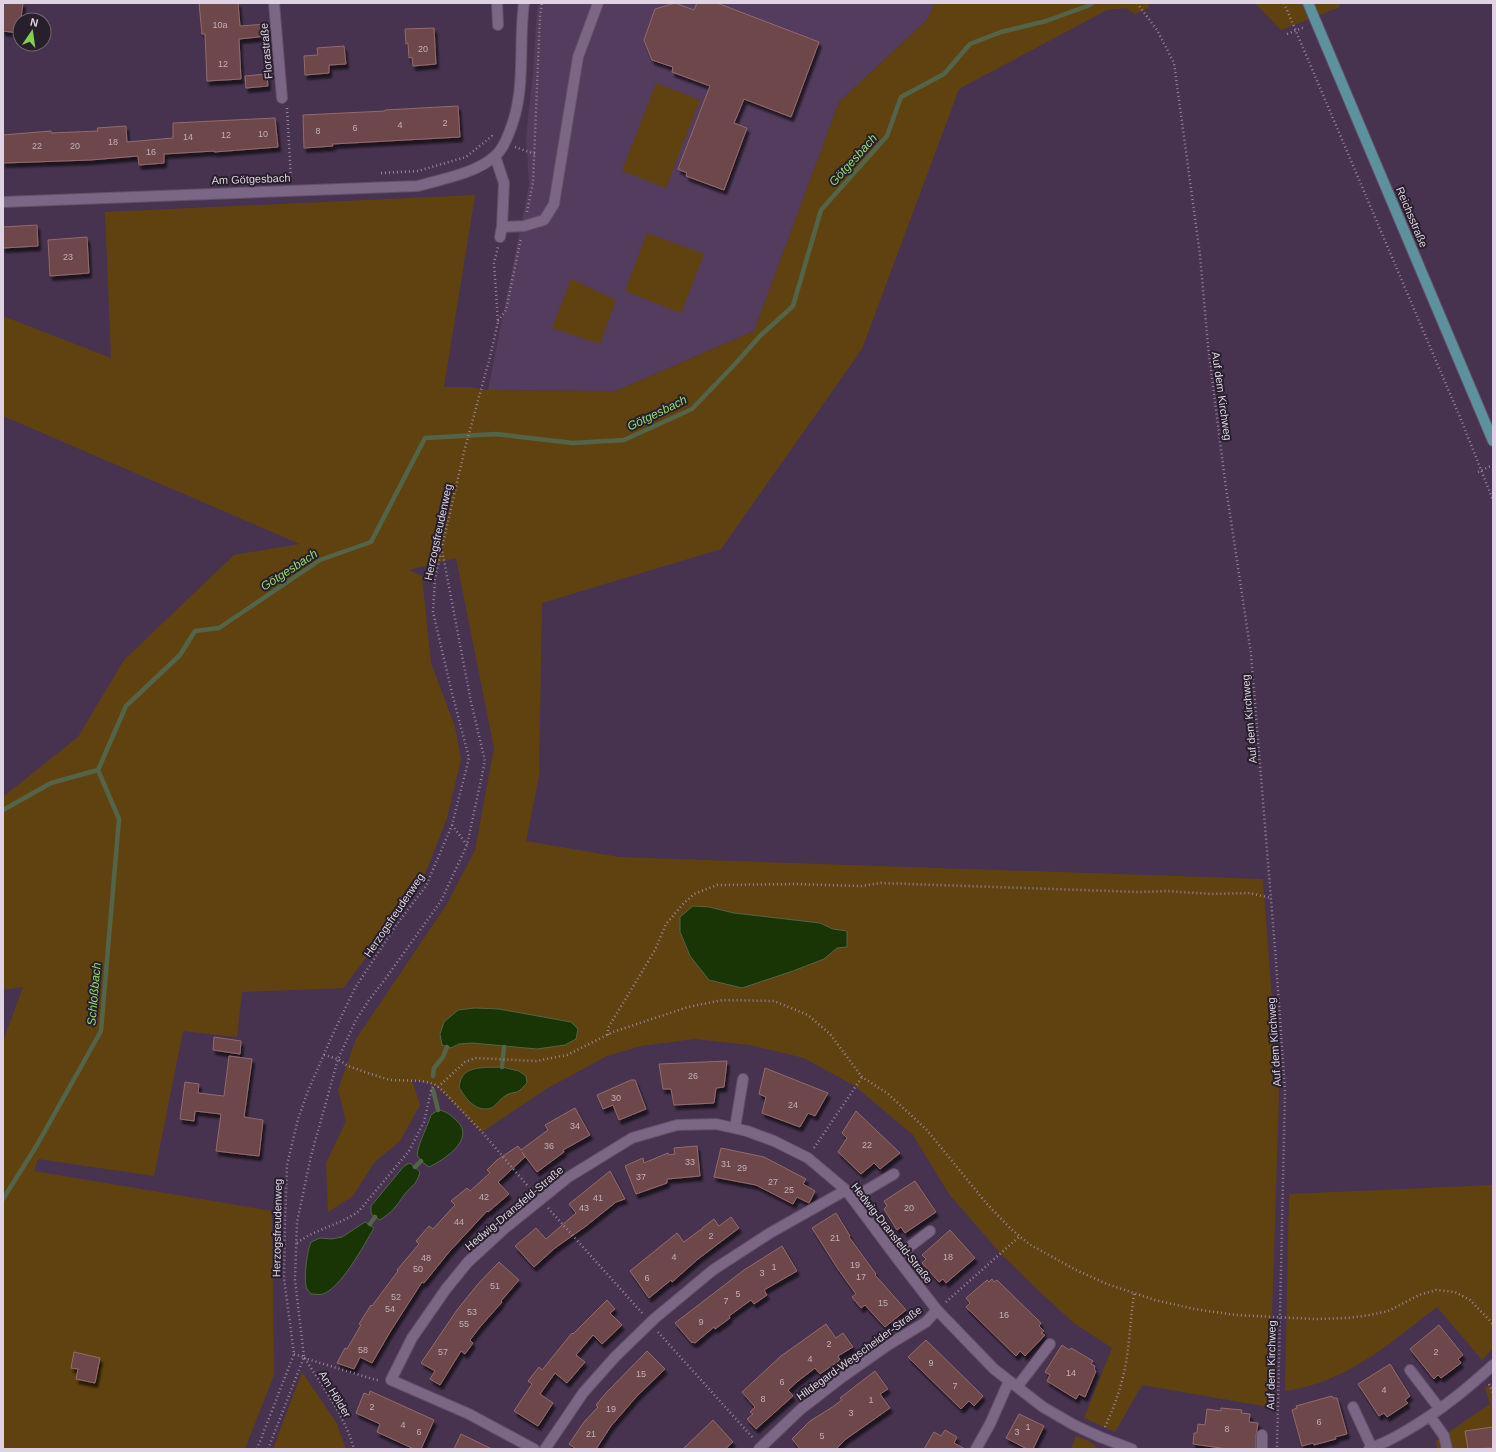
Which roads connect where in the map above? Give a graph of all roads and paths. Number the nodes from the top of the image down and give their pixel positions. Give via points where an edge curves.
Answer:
1 (274, 3) edge
2 (497, 3) edge
3 (524, 3) edge
4 (542, 3) edge
5 (598, 3) edge
6 (1137, 3) edge
7 (1284, 3) edge
8 (1308, 3) edge
9 (1317, 23) junction
10 (498, 25) dead end
11 (1296, 30) junction
12 (1287, 34) dead end
13 (282, 98) joint
14 (504, 144) junction
15 (535, 154) junction
16 (495, 156) junction
17 (378, 173) dead end
18 (299, 178) dead end
19 (291, 179) junction
20 (292, 190) junction
21 (3, 202) edge
22 (524, 226) junction
23 (501, 232) junction
24 (521, 239) junction
25 (498, 322) junction
26 (1493, 441) edge
27 (1493, 464) edge
28 (1481, 470) junction
29 (1478, 472) dead end
30 (1493, 500) edge
31 (442, 547) junction
32 (452, 825) junction
33 (467, 845) junction
34 (1272, 898) junction
35 (608, 1035) junction
36 (324, 1055) junction
37 (338, 1059) junction
38 (862, 1077) junction
39 (743, 1079) dead end
40 (434, 1084) junction
41 (438, 1086) junction
42 (734, 1128) junction
43 (493, 1145) dead end
44 (808, 1158) junction
45 (894, 1174) dead end
46 (849, 1194) junction
47 (930, 1232) dead end
48 (1020, 1236) junction
49 (296, 1243) junction
50 (590, 1256) dead end
51 (896, 1257) junction
52 (600, 1266) dead end
53 (1134, 1294) junction
54 (937, 1310) junction
55 (1279, 1317) junction
56 (1493, 1324) edge
57 (1050, 1344) dead end
58 (294, 1354) junction
59 (304, 1357) junction
60 (1493, 1365) edge
61 (1410, 1370) dead end
62 (700, 1379) dead end
63 (391, 1380) junction
64 (1013, 1384) junction
65 (1353, 1407) dead end
66 (1439, 1408) junction
67 (1430, 1416) junction
68 (1262, 1435) dead end
69 (1100, 1437) junction
70 (760, 1448) edge
71 (1371, 1448) edge
72 (257, 1449) edge
73 (268, 1449) edge
74 (354, 1449) edge
75 (534, 1449) edge
76 (545, 1449) edge
77 (976, 1449) edge
78 (1132, 1449) edge
79 (1262, 1449) edge
80 (1277, 1449) edge
81 (1446, 1449) edge

1 - 13 street, Florastraße
2 - 10 street
3 - 14 street via 521,25 522,77 515,115
4 - 15 path
5 - 22 street via 578,57 554,204 544,220
6 - 34 path, Auf dem Kirchweg via 1157,30 1174,63 1200,256 1225,481 1251,654
7 - 11 path
8 - 9 main road, Reichsstraße
9 - 11 path
9 - 26 main road, Reichsstraße
11 - 12 path
11 - 28 path
13 - 19 path via 287,106
14 - 15 path
14 - 16 street
14 - 17 path via 492,136 466,157 418,171
15 - 22 path via 533,182
16 - 20 street, Am Götgesbach via 473,170 418,186
16 - 23 street via 504,183
18 - 19 path
19 - 20 path
20 - 21 street, Am Götgesbach
22 - 23 street
22 - 24 path
23 - 24 path
23 - 25 path, Herzogsfreudenweg via 494,262
24 - 25 path via 506,310
25 - 31 path, Herzogsfreudenweg
27 - 28 path
28 - 29 path
28 - 30 path
31 - 32 path, Herzogsfreudenweg via 433,612 469,758
31 - 33 path via 471,702 486,761
32 - 33 path
32 - 36 path, Herzogsfreudenweg via 426,886 397,924 355,988
33 - 37 path via 441,901 368,1000
34 - 35 path via 1250,893 1211,894 881,883 861,886 717,885 694,894 666,924 655,950 608,1028
34 - 55 path, Auf dem Kirchweg via 1285,1090
35 - 38 path via 695,1005 723,1000 774,1001 814,1020 830,1034
35 - 41 path via 568,1055 536,1061 475,1058 465,1062
36 - 37 path
36 - 58 path, Herzogsfreudenweg via 298,1118 286,1165 284,1278
37 - 40 path via 354,1068 390,1080
37 - 49 path via 311,1156 297,1222
38 - 44 path
38 - 48 path via 887,1093 926,1129 987,1204
39 - 42 street
40 - 41 path
40 - 49 path via 424,1122 409,1151 359,1211
41 - 43 path
42 - 44 street, Hedwig-Dransfeld-Straße via 774,1141
42 - 63 street, Hedwig-Dransfeld-Straße via 716,1124 677,1125 632,1138 567,1178 468,1262 412,1338
44 - 46 street, Hedwig-Dransfeld-Straße
45 - 46 street
46 - 51 street, Hedwig-Dransfeld-Straße
46 - 76 street via 770,1233 712,1270 614,1357 583,1393
47 - 51 street
48 - 53 path via 1029,1244 1076,1270
48 - 54 path
49 - 59 path via 295,1280
50 - 52 path
51 - 54 street, Hedwig-Dransfeld-Straße
53 - 55 path via 1194,1310
53 - 69 path via 1124,1370 1116,1401
54 - 64 street, Hedwig-Dransfeld-Straße via 994,1369
54 - 70 street, Hildegard-Wegscheider-Straße via 926,1322 888,1345 801,1409
55 - 56 path via 1314,1319 1370,1316 1436,1290 1455,1292 1470,1300
55 - 80 path, Auf dem Kirchweg
57 - 64 street
58 - 59 path
58 - 72 path, Herzogsfreudenweg
59 - 63 path via 376,1380
59 - 73 path
59 - 74 path, Am Hölder via 339,1413
60 - 66 street
61 - 66 street
62 - 70 path
63 - 75 street via 469,1414
64 - 69 street, Hedwig-Dransfeld-Straße via 1074,1425
64 - 77 street
65 - 71 street
66 - 67 street
67 - 71 street via 1399,1436
67 - 81 street via 1444,1436
68 - 79 street
69 - 78 street, Hedwig-Dransfeld-Straße

